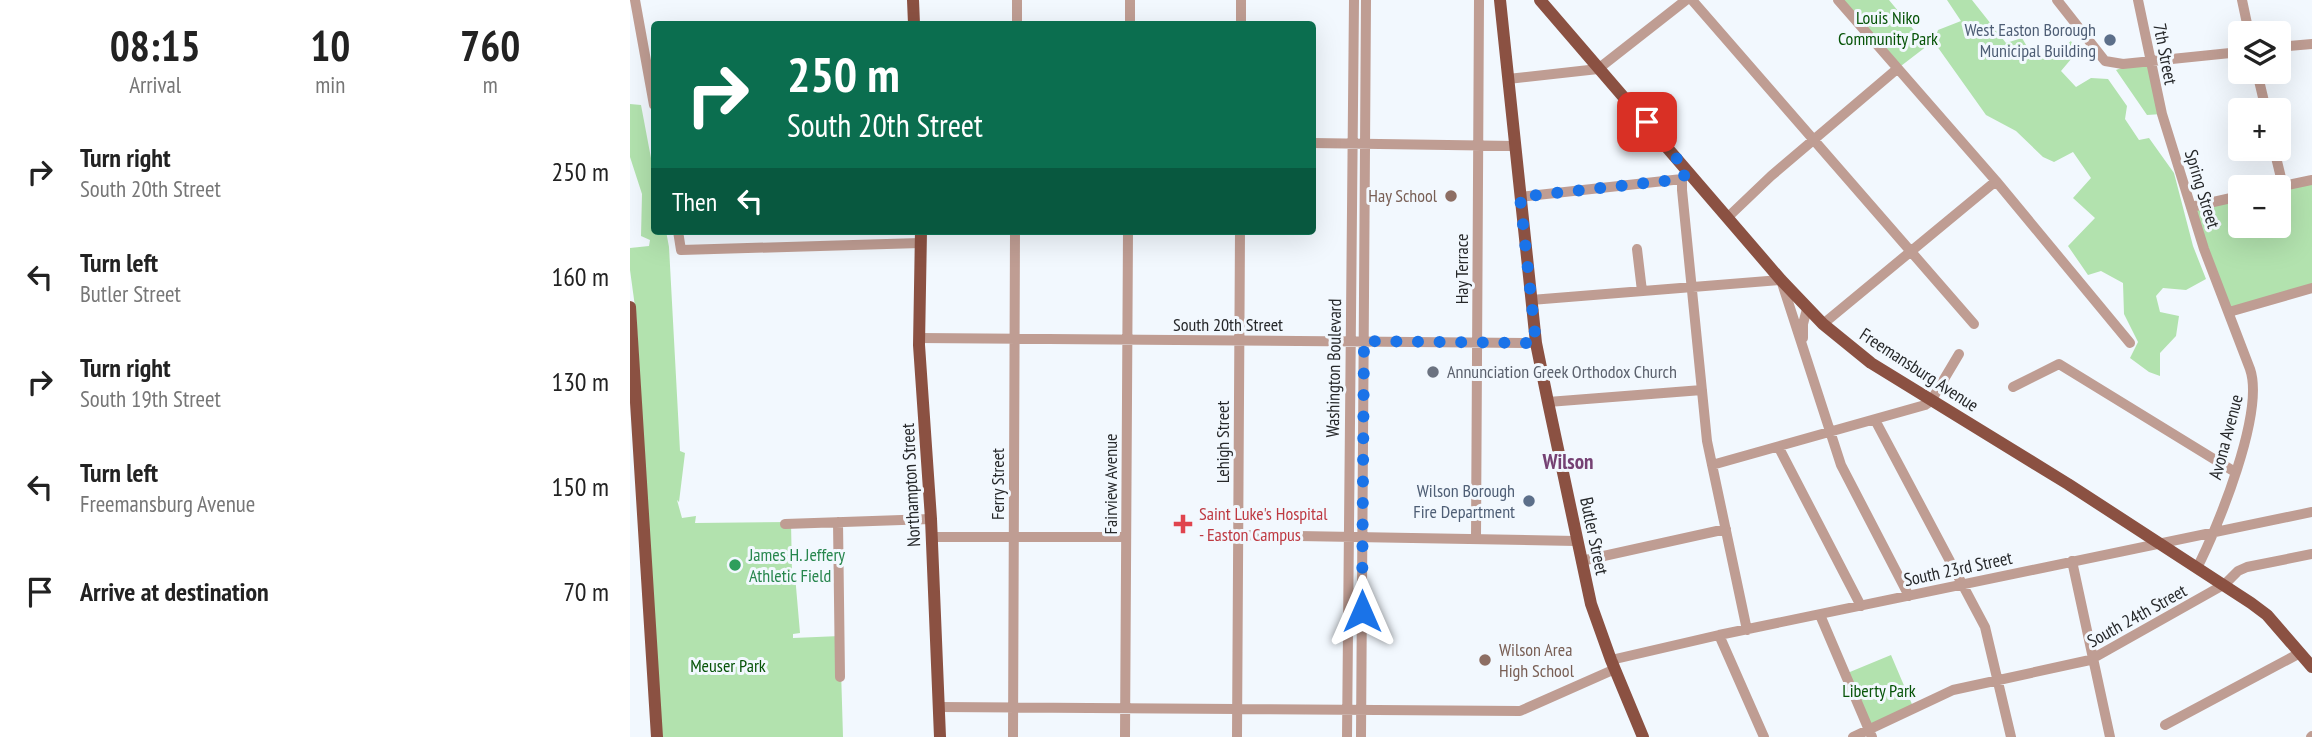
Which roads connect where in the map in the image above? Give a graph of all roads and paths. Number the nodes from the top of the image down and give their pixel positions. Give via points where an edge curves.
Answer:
1 (635, 0) edge
2 (642, 0) edge
3 (913, 0) edge
4 (1017, 0) edge
5 (1130, 0) edge
6 (1241, 0) edge
7 (1354, 0) edge
8 (1366, 0) edge
9 (1479, 0) edge
10 (1500, 0) edge
11 (1540, 0) edge
12 (1686, 0) edge
13 (1692, 0) edge
14 (1838, 0) edge
15 (2057, 0) edge
16 (2138, 0) edge
17 (2242, 0) edge
18 (914, 21) edge
19 (1017, 21) edge
20 (1130, 21) edge
21 (1241, 21) edge
22 (2246, 21) edge
23 (2312, 44) edge
24 (2291, 46) edge
25 (2228, 53) edge
26 (2152, 60) junction
27 (1598, 69) junction
28 (1897, 69) junction
29 (1508, 79) junction
30 (651, 86) edge
31 (2162, 114) joint
32 (1814, 141) junction
33 (1316, 144) edge
34 (1352, 144) junction
35 (1365, 144) junction
36 (1478, 145) junction
37 (1515, 146) junction
38 (1684, 175) junction
39 (2312, 180) edge
40 (1996, 181) junction
41 (2291, 185) edge
42 (1520, 197) junction
43 (2228, 199) edge
44 (2191, 207) junction
45 (1727, 218) junction
46 (679, 235) edge
47 (1015, 235) edge
48 (1128, 235) edge
49 (1240, 235) edge
50 (921, 237) edge
51 (1637, 248) dead end
52 (1911, 251) junction
53 (1781, 280) junction
54 (1693, 288) junction
55 (2312, 288) edge
56 (1642, 291) junction
57 (1531, 300) junction
58 (630, 307) edge
59 (1807, 309) junction
60 (2229, 312) junction
61 (1823, 324) junction
62 (1974, 324) dead end
63 (919, 338) junction
64 (1014, 338) junction
65 (1128, 339) junction
66 (1239, 340) junction
67 (1350, 341) junction
68 (1364, 341) junction
69 (1477, 342) junction
70 (2130, 342) dead end
71 (1536, 343) junction
72 (1804, 349) junction
73 (1959, 354) dead end
74 (2013, 387) dead end
75 (1702, 390) junction
76 (1548, 401) junction
77 (1931, 401) junction
78 (1875, 420) junction
79 (1830, 432) junction
80 (1779, 448) junction
81 (1712, 466) junction
82 (2235, 472) junction
83 (2312, 512) edge
84 (931, 519) junction
85 (838, 522) junction
86 (785, 524) dead end
87 (1726, 529) junction
88 (2214, 531) junction
89 (1238, 535) junction
90 (1014, 536) junction
91 (932, 537) junction
92 (1126, 537) junction
93 (1349, 537) junction
94 (1362, 537) junction
95 (1476, 539) junction
96 (1576, 541) junction
97 (2157, 543) junction
98 (2312, 554) edge
99 (1581, 561) junction
100 (2072, 561) junction
101 (2197, 568) junction
102 (1962, 584) junction
103 (2225, 584) junction
104 (1909, 596) junction
105 (1861, 606) junction
106 (1820, 615) junction
107 (1747, 630) junction
108 (1719, 635) junction
109 (2300, 653) junction
110 (2093, 659) junction
111 (1613, 664) junction
112 (2312, 667) edge
113 (840, 677) dead end
114 (1998, 680) junction
115 (939, 707) junction
116 (1013, 708) junction
117 (1125, 708) junction
118 (1237, 709) junction
119 (1347, 710) junction
120 (1361, 710) junction
121 (2165, 725) dead end
122 (1871, 733) edge
123 (657, 737) edge
124 (940, 737) edge
125 (1013, 737) edge
126 (1125, 737) edge
127 (1237, 737) edge
128 (1347, 737) edge
129 (1361, 737) edge
130 (1643, 737) edge
131 (1765, 737) edge
132 (1853, 737) edge
133 (2011, 737) edge
134 (2110, 737) edge

1 - 2 street
1 - 30 street
3 - 18 main road
4 - 19 street
5 - 20 street
6 - 21 street
7 - 34 street, Washington Boulevard
8 - 35 street, Washington Boulevard
9 - 36 street, Hay Terrace
10 - 29 main road, Butler Street
11 - 27 main road, Freemansburg Avenue
12 - 27 street
13 - 32 street
14 - 28 street
15 - 26 street via 2105,61
16 - 26 street, 7th Street
17 - 22 street
23 - 24 street
25 - 26 street
26 - 31 street, 7th Street
27 - 29 street
27 - 38 main road, Freemansburg Avenue via 1647,122
28 - 32 street
28 - 40 street
29 - 37 main road, Butler Street
31 - 44 street, Spring Street
32 - 45 street
32 - 52 street
33 - 34 street
34 - 35 street
34 - 67 street, Washington Boulevard
35 - 36 street
35 - 68 street, Washington Boulevard
36 - 37 street
36 - 69 street, Hay Terrace
37 - 42 main road, Butler Street
38 - 42 street
38 - 45 main road, Freemansburg Avenue
38 - 54 street
39 - 41 street
40 - 52 street
40 - 70 street
42 - 57 main road, Butler Street
43 - 44 street
44 - 60 street, Spring Street
45 - 53 main road, Freemansburg Avenue
46 - 50 street via 681,250
47 - 64 street, Ferry Street
48 - 65 street, Fairview Avenue
49 - 66 street, Lehigh Street
50 - 63 main road, Northampton Street
51 - 56 street
52 - 61 street
52 - 62 street
53 - 54 street
53 - 59 main road, Freemansburg Avenue
53 - 72 street
54 - 56 street
54 - 75 street
55 - 60 street
56 - 57 street
57 - 71 main road, Butler Street
58 - 123 main road
59 - 61 main road, Freemansburg Avenue
59 - 72 street
60 - 82 street, Avona Avenue via 2255,388
61 - 77 main road, Freemansburg Avenue via 1871,363
63 - 64 street, South 20th Street
63 - 84 main road, Northampton Street
64 - 65 street, South 20th Street
64 - 90 street, Ferry Street
65 - 66 street, South 20th Street
65 - 92 street, Fairview Avenue
66 - 67 street, South 20th Street
66 - 89 street, Lehigh Street
67 - 68 street, South 20th Street
67 - 93 street, Washington Boulevard
68 - 69 street, South 20th Street
68 - 94 street, Washington Boulevard
69 - 71 street, South 20th Street
69 - 95 street, Hay Terrace
71 - 76 main road, Butler Street
72 - 79 street
73 - 77 street
74 - 82 street via 2059,364
75 - 76 street
75 - 81 street
76 - 96 main road, Butler Street
77 - 78 street
77 - 97 main road, Freemansburg Avenue
78 - 79 street
78 - 102 street
79 - 80 street
79 - 104 street via 1841,465
80 - 81 street
80 - 105 street
81 - 87 street
82 - 88 street, Avona Avenue
83 - 88 street, South 23rd Street
84 - 85 street
84 - 91 main road, Northampton Street
85 - 86 street
85 - 113 street
87 - 99 street
87 - 107 street
88 - 97 street, South 23rd Street
88 - 101 street, Avona Avenue
89 - 93 street
89 - 118 street, Lehigh Street
90 - 91 street
90 - 92 street
90 - 116 street, Ferry Street
91 - 115 main road, Northampton Street
92 - 117 street, Fairview Avenue
93 - 94 street
93 - 119 street, Washington Boulevard
94 - 95 street
94 - 120 street, Washington Boulevard
95 - 96 street
96 - 99 main road, Butler Street
97 - 100 street, South 23rd Street
97 - 101 main road, Freemansburg Avenue
98 - 103 street, South 24th Street via 2247,567
99 - 111 main road, Butler Street
100 - 102 street, South 23rd Street
100 - 110 street
101 - 103 main road, Freemansburg Avenue
102 - 104 street, South 23rd Street
102 - 114 street via 1985,627
103 - 109 main road, Freemansburg Avenue via 2267,615
103 - 110 street, South 24th Street
104 - 105 street, South 23rd Street
105 - 106 street, South 23rd Street
106 - 107 street, South 23rd Street
106 - 122 street
107 - 108 street, South 23rd Street
108 - 111 street, South 23rd Street
108 - 131 street
109 - 112 main road, Freemansburg Avenue
109 - 121 street
110 - 114 street, South 24th Street
110 - 134 street
111 - 120 street, South 23rd Street via 1520,711
111 - 130 main road, Butler Street
114 - 122 street, South 24th Street via 1953,690
114 - 133 street
115 - 116 street, South 23rd Street
115 - 124 main road, Northampton Street
116 - 117 street, South 23rd Street
116 - 125 street, Ferry Street
117 - 118 street, South 23rd Street
117 - 126 street, Fairview Avenue
118 - 119 street, South 23rd Street
118 - 127 street, Lehigh Street
119 - 120 street, South 23rd Street
119 - 128 street, Washington Boulevard
120 - 129 street, Washington Boulevard
122 - 132 street, South 24th Street

